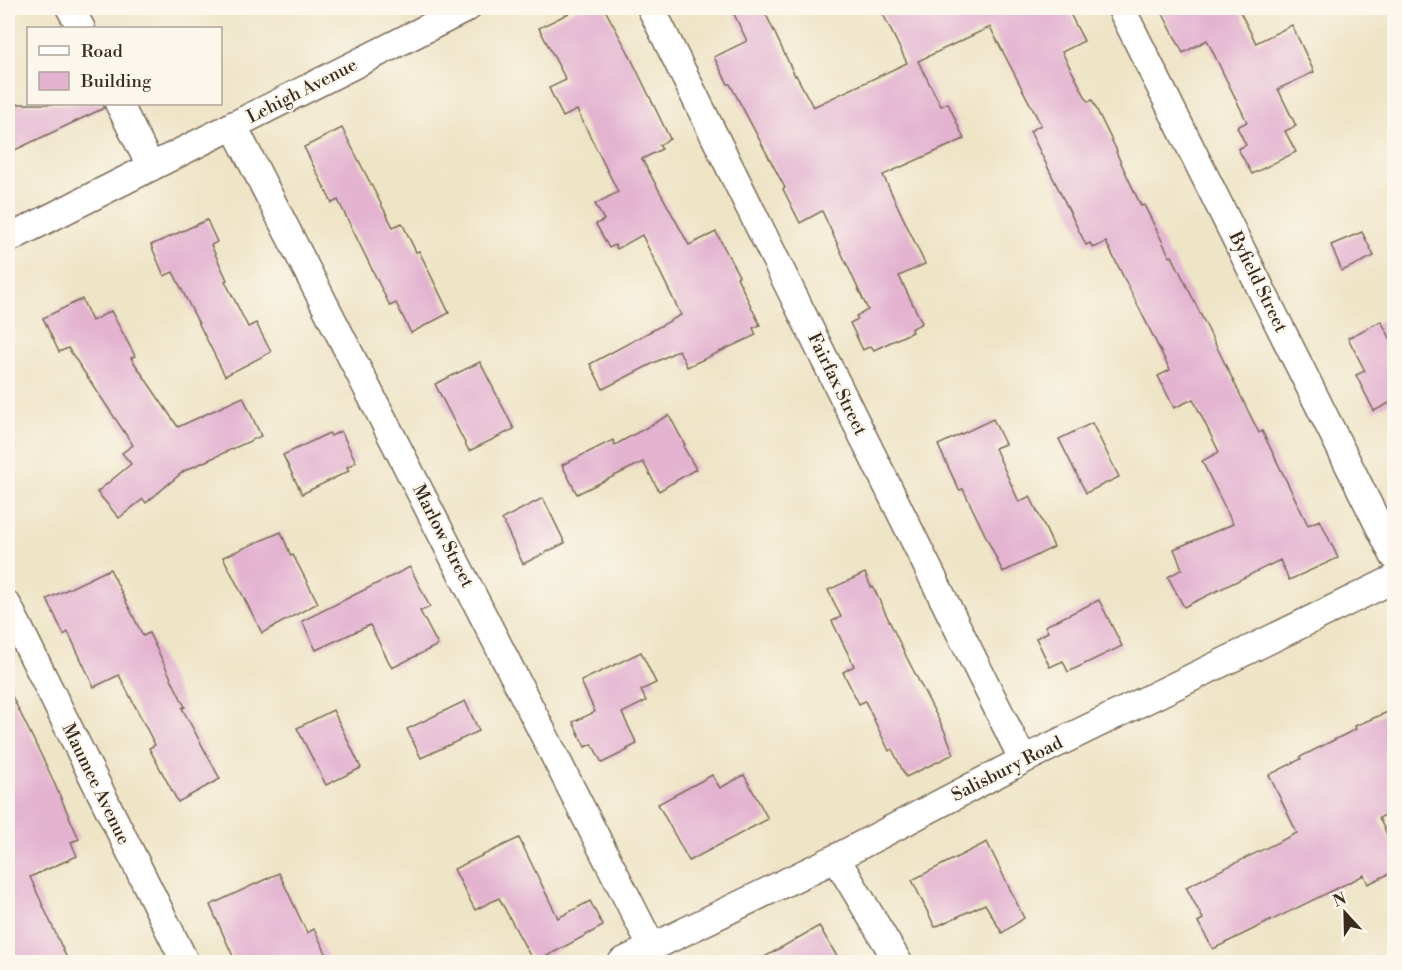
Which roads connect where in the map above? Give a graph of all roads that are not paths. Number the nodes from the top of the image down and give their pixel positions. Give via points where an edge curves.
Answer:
1 (70, 8) edge
2 (467, 8) edge
3 (651, 8) edge
4 (1121, 8) edge
5 (80, 27) edge
6 (120, 105) edge
7 (233, 125) junction
8 (151, 167) junction
9 (8, 239) edge
10 (1395, 556) edge
11 (1395, 579) edge
12 (8, 606) edge
13 (1023, 760) junction
14 (836, 858) junction
15 (652, 947) junction
16 (185, 963) edge
17 (622, 963) edge
18 (898, 963) edge

1 - 5 street
2 - 7 street, Lehigh Avenue
3 - 13 street, Fairfax Street
4 - 10 street, Byfield Street
6 - 8 street
7 - 8 street, Lehigh Avenue
7 - 15 street, Marlow Street
8 - 9 street, Lehigh Avenue
11 - 13 street, Salisbury Road
12 - 16 street, Maumee Avenue
13 - 14 street, Salisbury Road
14 - 15 street, Salisbury Road
14 - 18 street
15 - 17 street, Salisbury Road

